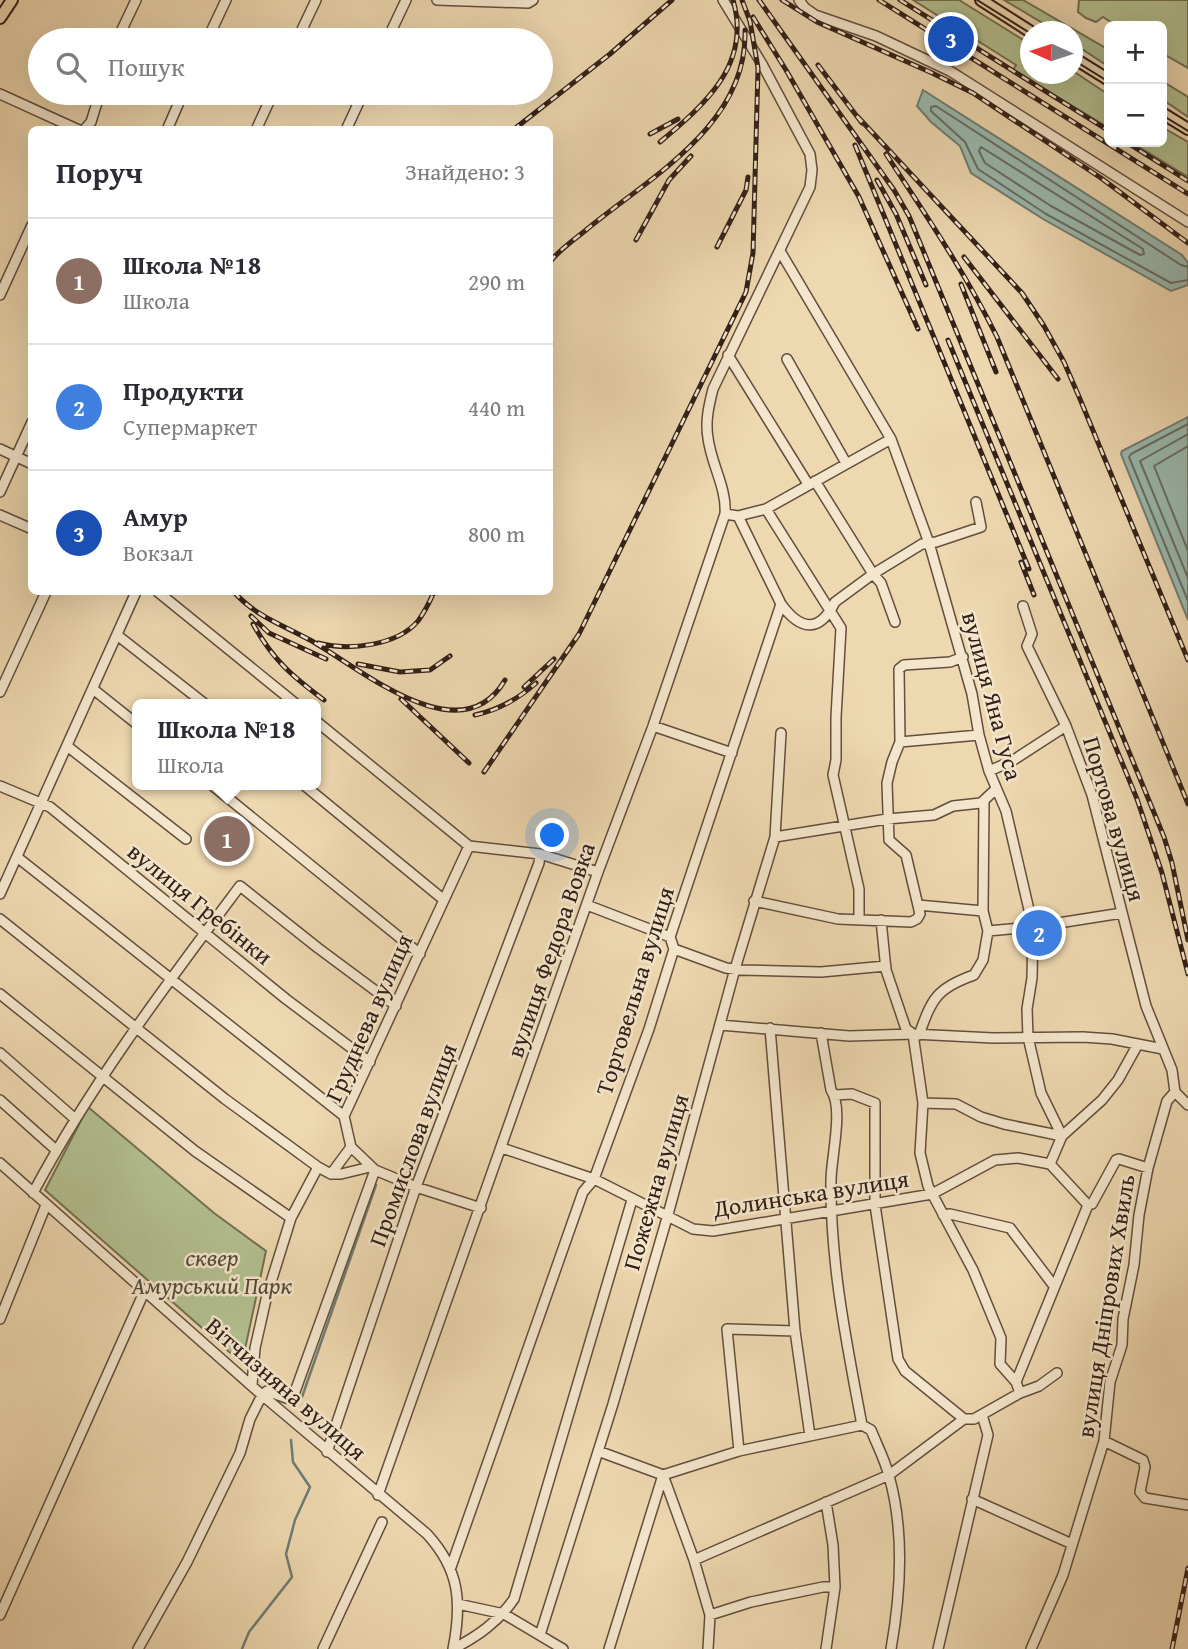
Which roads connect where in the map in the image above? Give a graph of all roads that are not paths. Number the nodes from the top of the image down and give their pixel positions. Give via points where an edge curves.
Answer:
1 (12, 0) edge
2 (136, 0) edge
3 (226, 0) edge
4 (316, 0) edge
5 (406, 0) edge
6 (437, 0) edge
7 (533, 0) edge
8 (723, 0) edge
9 (799, 0) edge
10 (981, 0) edge
11 (0, 18) edge
12 (1020, 25) edge
13 (123, 28) edge
14 (213, 28) edge
15 (303, 28) edge
16 (393, 28) edge
17 (1083, 63) edge
18 (1104, 77) edge
19 (1, 98) edge
20 (96, 105) edge
21 (178, 105) edge
22 (267, 105) edge
23 (357, 105) edge
24 (1167, 116) edge
25 (71, 126) edge
26 (86, 126) edge
27 (169, 126) edge
28 (258, 126) edge
29 (348, 126) edge
30 (1188, 129) edge
31 (1188, 222) edge
32 (28, 234) edge
33 (780, 250) junction
34 (0, 295) edge
35 (728, 355) junction
36 (787, 359) dead end
37 (28, 430) edge
38 (891, 439) junction
39 (0, 449) edge
40 (16, 456) junction
41 (28, 462) edge
42 (846, 463) junction
43 (811, 482) junction
44 (0, 492) edge
45 (976, 502) dead end
46 (766, 509) junction
47 (0, 514) edge
48 (725, 514) junction
49 (738, 516) junction
50 (28, 527) edge
51 (929, 543) junction
52 (873, 574) junction
53 (45, 595) edge
54 (135, 595) edge
55 (162, 595) edge
56 (781, 604) junction
57 (1023, 606) dead end
58 (831, 610) junction
59 (895, 622) dead end
60 (117, 635) junction
61 (963, 657) junction
62 (93, 689) junction
63 (0, 692) edge
64 (199, 699) edge
65 (290, 699) edge
66 (132, 720) edge
67 (321, 725) edge
68 (653, 726) junction
69 (1066, 726) junction
70 (781, 733) dead end
71 (979, 735) junction
72 (900, 742) junction
73 (68, 746) junction
74 (732, 754) junction
75 (989, 771) junction
76 (0, 786) edge
77 (996, 789) junction
78 (218, 790) edge
79 (310, 790) edge
80 (984, 802) junction
81 (41, 804) junction
82 (887, 819) junction
83 (844, 826) junction
84 (775, 837) junction
85 (186, 839) dead end
86 (469, 846) junction
87 (540, 854) junction
88 (17, 857) junction
89 (598, 873) junction
90 (0, 894) edge
91 (444, 900) junction
92 (754, 901) junction
93 (587, 905) junction
94 (918, 905) junction
95 (983, 911) junction
96 (1122, 913) junction
97 (0, 919) edge
98 (859, 920) junction
99 (881, 920) junction
100 (1033, 927) junction
101 (988, 931) junction
102 (205, 933) junction
103 (670, 937) junction
104 (674, 949) junction
105 (420, 954) junction
106 (886, 966) junction
107 (734, 970) junction
108 (172, 980) junction
109 (0, 994) edge
110 (396, 1006) junction
111 (720, 1025) junction
112 (770, 1028) junction
113 (137, 1030) junction
114 (821, 1033) junction
115 (916, 1035) junction
116 (1028, 1037) junction
117 (1138, 1044) junction
118 (1163, 1049) junction
119 (0, 1052) edge
120 (370, 1062) junction
121 (102, 1077) junction
122 (1175, 1092) junction
123 (835, 1095) junction
124 (0, 1100) edge
125 (923, 1103) junction
126 (1188, 1105) edge
127 (344, 1116) junction
128 (74, 1118) junction
129 (1062, 1136) junction
130 (351, 1147) junction
131 (502, 1148) junction
132 (56, 1150) junction
133 (0, 1163) edge
134 (1050, 1164) junction
135 (318, 1167) junction
136 (372, 1168) junction
137 (1148, 1168) junction
138 (331, 1174) junction
139 (594, 1179) junction
140 (416, 1186) junction
141 (33, 1193) junction
142 (932, 1194) junction
143 (632, 1200) junction
144 (46, 1205) junction
145 (875, 1205) junction
146 (1088, 1205) junction
147 (481, 1208) junction
148 (831, 1212) junction
149 (943, 1215) junction
150 (291, 1218) junction
151 (667, 1218) junction
152 (785, 1220) junction
153 (1054, 1286) junction
154 (145, 1290) junction
155 (0, 1319) edge
156 (795, 1331) junction
157 (1057, 1373) dead end
158 (1016, 1382) junction
159 (252, 1385) junction
160 (1020, 1393) junction
161 (262, 1395) junction
162 (982, 1415) junction
163 (964, 1419) junction
164 (862, 1425) junction
165 (810, 1436) junction
166 (1104, 1441) junction
167 (597, 1451) junction
168 (739, 1451) junction
169 (327, 1452) junction
170 (663, 1475) junction
171 (889, 1475) junction
172 (378, 1495) junction
173 (972, 1499) junction
174 (826, 1502) junction
175 (1188, 1505) edge
176 (382, 1522) dead end
177 (1072, 1544) junction
178 (694, 1560) junction
179 (451, 1567) junction
180 (835, 1587) junction
181 (458, 1604) junction
182 (504, 1614) junction
183 (0, 1615) edge
184 (710, 1615) junction
185 (540, 1636) junction
186 (138, 1649) edge
187 (323, 1649) edge
188 (453, 1649) edge
189 (563, 1649) edge
190 (609, 1649) edge
191 (708, 1649) edge
192 (826, 1649) edge
193 (891, 1649) edge
194 (938, 1649) edge
195 (1031, 1649) edge

1 - 11 main road
2 - 13 street
3 - 14 street
4 - 15 street
5 - 16 street
6 - 7 street
8 - 33 street via 810,154 810,187
9 - 31 street via 815,15 922,55
10 - 12 main road
17 - 18 main road
19 - 25 street
20 - 26 street
21 - 27 street
22 - 28 street
23 - 29 street
24 - 30 main road
32 - 34 street
33 - 35 street
33 - 38 street, вулиця Яна Гуса
35 - 43 street
35 - 48 street, вулиця Федора Вовка via 707,414
36 - 42 street
37 - 40 street
38 - 42 street
38 - 51 street, вулиця Яна Гуса
39 - 40 street
40 - 41 street
40 - 44 street
42 - 43 street
43 - 46 street
43 - 52 street
45 - 51 street via 981,527
46 - 49 street
46 - 58 street
47 - 50 street
48 - 49 street
48 - 68 street, вулиця Федора Вовка
49 - 56 street
51 - 52 street
51 - 61 street, вулиця Яна Гуса
52 - 58 street
52 - 59 street via 881,583
53 - 63 street
54 - 60 street
55 - 65 street
56 - 58 street via 791,619 804,625 817,622
56 - 74 street, Торговельна вулиця
57 - 69 street, Портова вулиця via 1032,634 1027,646
58 - 83 street via 841,628 833,775
60 - 62 street
60 - 64 street
61 - 71 street, вулиця Яна Гуса
61 - 72 street via 901,667
62 - 66 street
62 - 73 street
67 - 86 street
68 - 74 street
68 - 89 street, вулиця Федора Вовка
69 - 75 street
69 - 96 street, Портова вулиця via 1092,795
70 - 84 street, Пожежна вулиця
71 - 72 street
71 - 75 street, вулиця Яна Гуса
72 - 82 street via 887,783
73 - 81 street
73 - 85 street
74 - 103 street, Торговельна вулиця
75 - 77 street, вулиця Яна Гуса
76 - 81 street, вулиця Гребінки
77 - 80 street
77 - 100 street, вулиця Яна Гуса via 1006,811
78 - 105 street
79 - 91 street
80 - 82 street via 953,806 934,815
80 - 95 street
81 - 88 street
81 - 102 street, вулиця Гребінки
82 - 83 street
82 - 94 street via 889,840 906,855
83 - 84 street
83 - 98 street via 859,889
84 - 92 street, Пожежна вулиця
86 - 87 street
86 - 91 street, Груднева вулиця
87 - 89 street
87 - 140 street, Промислова вулиця
88 - 90 street
88 - 108 street
89 - 93 street, вулиця Федора Вовка
91 - 105 street, Груднева вулиця
92 - 98 street
92 - 107 street, Пожежна вулиця
93 - 103 street
93 - 131 street, вулиця Федора Вовка
94 - 95 street
94 - 99 street via 920,914 914,921
95 - 101 street
96 - 100 street
96 - 118 street, Портова вулиця via 1146,1006
97 - 113 street
98 - 99 street
99 - 106 street
100 - 101 street
100 - 116 street, вулиця Яна Гуса
101 - 115 street via 975,975 940,992
102 - 108 street
102 - 110 street via 240,886
102 - 120 street, вулиця Гребінки
103 - 104 street, Торговельна вулиця
104 - 107 street
104 - 139 street, Торговельна вулиця
105 - 110 street, Груднева вулиця
106 - 107 street via 821,972
106 - 115 street via 906,1029
107 - 111 street, Пожежна вулиця
108 - 113 street
108 - 127 street
109 - 121 street
110 - 120 street, Груднева вулиця
111 - 112 street
111 - 151 street, Пожежна вулиця
112 - 114 street
112 - 152 street
113 - 121 street
113 - 135 street
114 - 115 street
114 - 123 street
115 - 116 street
115 - 125 street
116 - 117 street
116 - 129 street, вулиця Яна Гуса via 1041,1093
117 - 118 street
117 - 129 street via 1102,1100
118 - 122 street
119 - 128 street
120 - 127 street, Груднева вулиця
121 - 128 street
121 - 150 street via 195,1151
122 - 126 street
122 - 137 street, вулиця Дніпрових Хвиль via 1167,1101
123 - 145 street via 852,1094 875,1103
123 - 148 street
124 - 132 street
125 - 129 street via 956,1104 1004,1124
125 - 142 street via 919,1153
127 - 130 street, Груднева вулиця
128 - 132 street
129 - 134 street
130 - 136 street
130 - 138 street
131 - 139 street, Долинська вулиця
131 - 147 street, вулиця Федора Вовка
132 - 141 street
133 - 141 street, Вітчизняна вулиця
134 - 142 street, Долинська вулиця via 1018,1158 995,1160
134 - 146 street
135 - 138 street
135 - 150 street
136 - 138 street
136 - 140 street
136 - 161 street via 292,1400 267,1391
137 - 146 street via 1116,1160
137 - 166 street, вулиця Дніпрових Хвиль
139 - 143 street, Долинська вулиця
139 - 179 street, Торговельна вулиця via 583,1192
140 - 147 street
140 - 169 street, Промислова вулиця
141 - 144 street, Вітчизняна вулиця
142 - 145 street, Долинська вулиця
142 - 149 street
143 - 151 street, Долинська вулиця
143 - 182 street via 514,1599
144 - 154 street, Вітчизняна вулиця
144 - 155 street
145 - 148 street, Долинська вулиця
145 - 163 street via 898,1359 905,1371
146 - 153 street
147 - 172 street, вулиця Федора Вовка
148 - 152 street, Долинська вулиця
148 - 164 street via 843,1319
149 - 153 street via 1010,1228
149 - 158 street via 1001,1338 1000,1364
150 - 159 street via 264,1308
151 - 152 street, Долинська вулиця via 693,1230 713,1231
151 - 167 street, Пожежна вулиця
152 - 156 street
153 - 158 street
154 - 159 street, Вітчизняна вулиця
154 - 183 street
156 - 165 street
156 - 168 street via 727,1329
157 - 160 street
158 - 160 street
159 - 161 street, Вітчизняна вулиця
160 - 162 street
161 - 169 street, Вітчизняна вулиця
161 - 186 street via 240,1453 187,1562
162 - 163 street
162 - 173 street via 988,1435
163 - 171 street
164 - 165 street
164 - 171 street via 871,1430
165 - 168 street
166 - 175 street via 1143,1460 1140,1492 1145,1498
166 - 177 street, вулиця Дніпрових Хвиль
167 - 170 street
167 - 185 street, Пожежна вулиця
168 - 170 street
169 - 172 street, Вітчизняна вулиця
170 - 178 street
170 - 190 street
171 - 174 street
171 - 193 street via 900,1578
172 - 179 street, Вітчизняна вулиця via 427,1534
173 - 177 street
173 - 194 street
174 - 178 street
174 - 180 street
176 - 187 street
177 - 195 street, вулиця Дніпрових Хвиль
178 - 184 street
179 - 181 street, Вітчизняна вулиця
180 - 184 street via 778,1596
180 - 192 street
181 - 182 street
181 - 188 street, Вітчизняна вулиця
182 - 185 street
182 - 188 street
184 - 191 street
185 - 189 street

